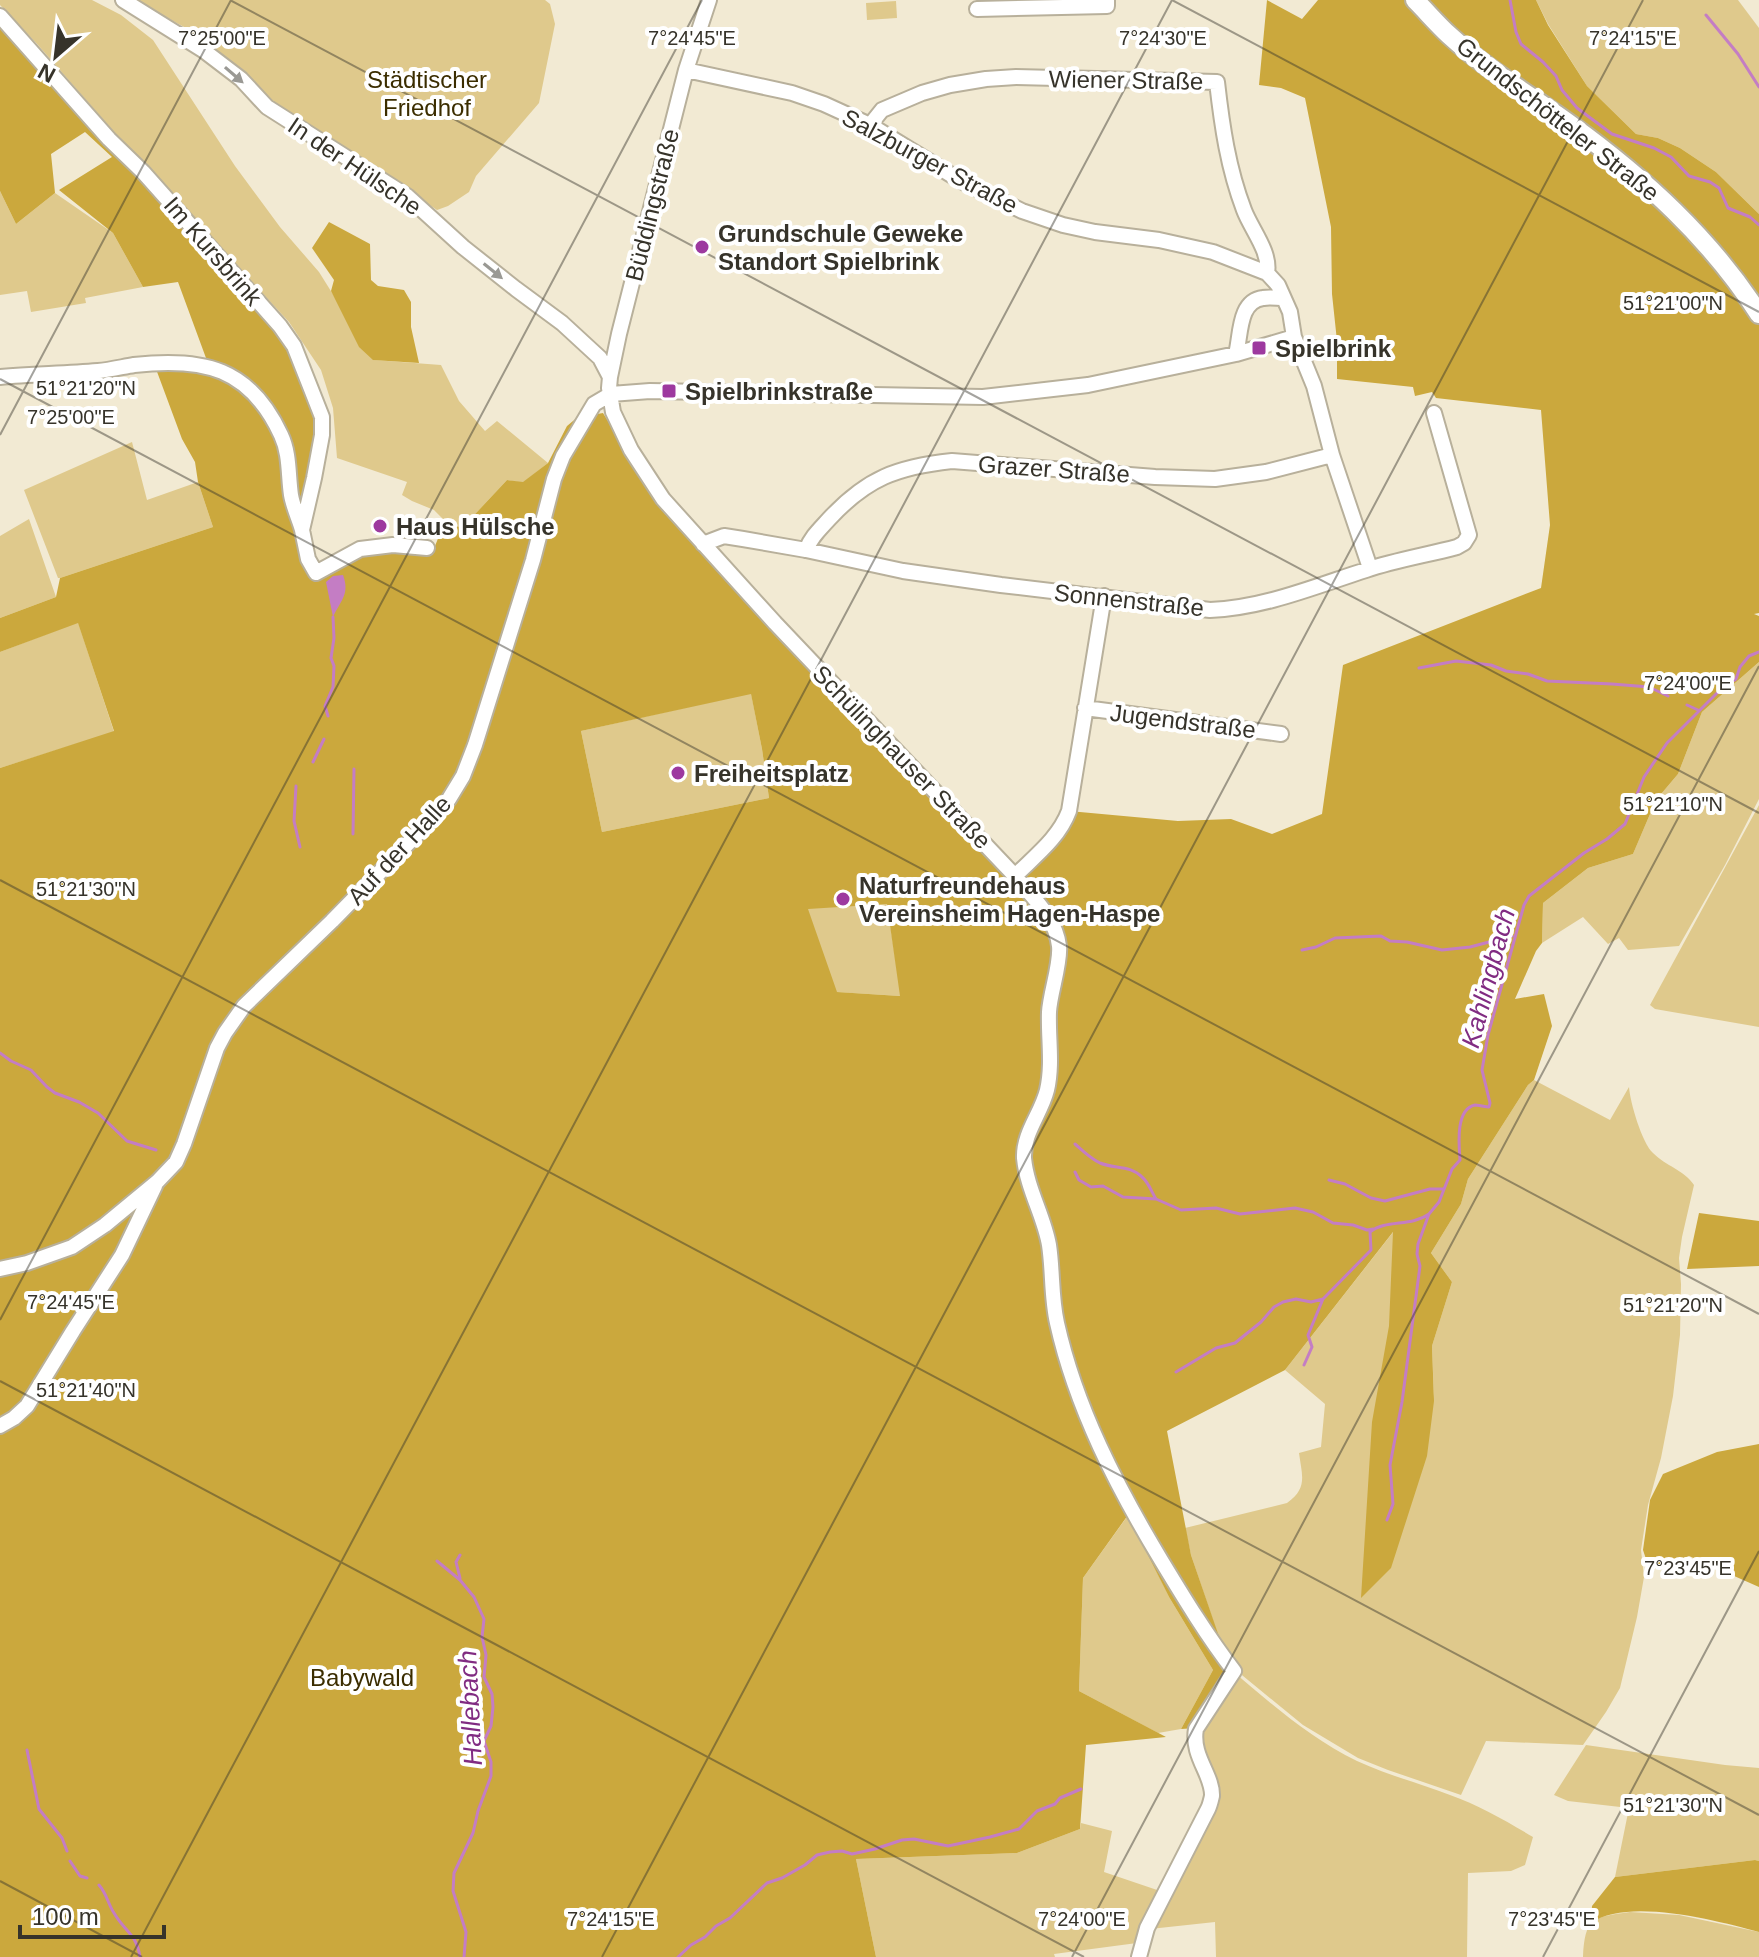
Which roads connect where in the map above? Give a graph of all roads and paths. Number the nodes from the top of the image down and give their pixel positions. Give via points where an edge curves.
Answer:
1 (123, 0) edge
2 (709, 0) edge
3 (1107, 0) edge
4 (1415, 0) edge
5 (977, 9) dead end
6 (0, 16) edge
7 (686, 70) junction
8 (870, 125) junction
9 (1267, 273) junction
10 (1283, 298) junction
11 (1759, 314) edge
12 (1294, 337) junction
13 (1236, 354) junction
14 (0, 377) edge
15 (610, 377) junction
16 (611, 394) junction
17 (613, 412) joint
18 (1434, 413) dead end
19 (1332, 455) junction
20 (302, 534) junction
21 (703, 544) junction
22 (427, 548) dead end
23 (806, 550) junction
24 (1370, 568) junction
25 (1104, 596) junction
26 (1085, 708) junction
27 (1281, 734) dead end
28 (1015, 876) junction
29 (157, 1182) junction
30 (0, 1269) edge
31 (0, 1426) edge
32 (1139, 1957) edge

1 -> 15 street, In der Hülsche via 203,50 267,107 407,196 562,323 600,358
2 - 7 street, Büddingstraße
3 - 5 street via 1107,6
4 - 11 main road, Grundschötteler Straße via 1449,36 1641,179 1695,231
6 - 20 street, Im Kursbrink via 294,346 322,417
7 - 8 street, Salzburger Straße via 792,93
7 - 15 street, Büddingstraße
8 - 9 street, Salzburger Straße via 1022,211 1095,232 1213,252
8 - 9 street, Wiener Straße via 882,110 918,95 986,79 1217,82 1225,147 1244,211 1269,263
9 - 10 street, Wiener Straße
10 - 12 street, Wiener Straße
10 - 13 street via 1250,304
12 - 13 street
12 - 19 street, Wiener Straße via 1314,386
13 - 16 street via 1088,385 983,397
14 - 20 street via 176,363 212,367 240,379 265,406 283,437
15 - 16 street, Büddingstraße
16 - 17 street, Büddingstraße
16 - 29 street, Auf der Halle via 594,404 554,479 463,776 426,825 244,1006 217,1048 176,1162
17 - 21 street, Schülinghauser Straße via 663,499
18 - 24 street, Sonnenstraße via 1468,539 1457,547
19 - 23 street, Grazer Straße via 1215,479 952,461 919,465 892,472 845,502
19 - 24 street, Wiener Straße
20 - 22 street via 316,573 360,549
21 - 23 street, Sonnenstraße via 724,536
21 - 28 street, Schülinghauser Straße
23 - 25 street, Sonnenstraße via 903,571
24 - 25 street, Sonnenstraße via 1305,591 1212,610
25 - 26 street, Jugendstraße
26 - 27 street, Jugendstraße
26 - 28 street, Jugendstraße via 1064,824
28 - 32 street, Schülinghauser Straße via 1051,920 1060,947 1049,1010 1047,1090 1024,1155 1049,1244 1064,1350 1091,1426 1133,1513 1234,1671 1196,1729 1196,1746 1211,1788 1208,1809 1147,1928
29 - 30 street, Auf der Halle via 72,1247
29 - 31 street, Auf der Halle via 122,1255 27,1406

